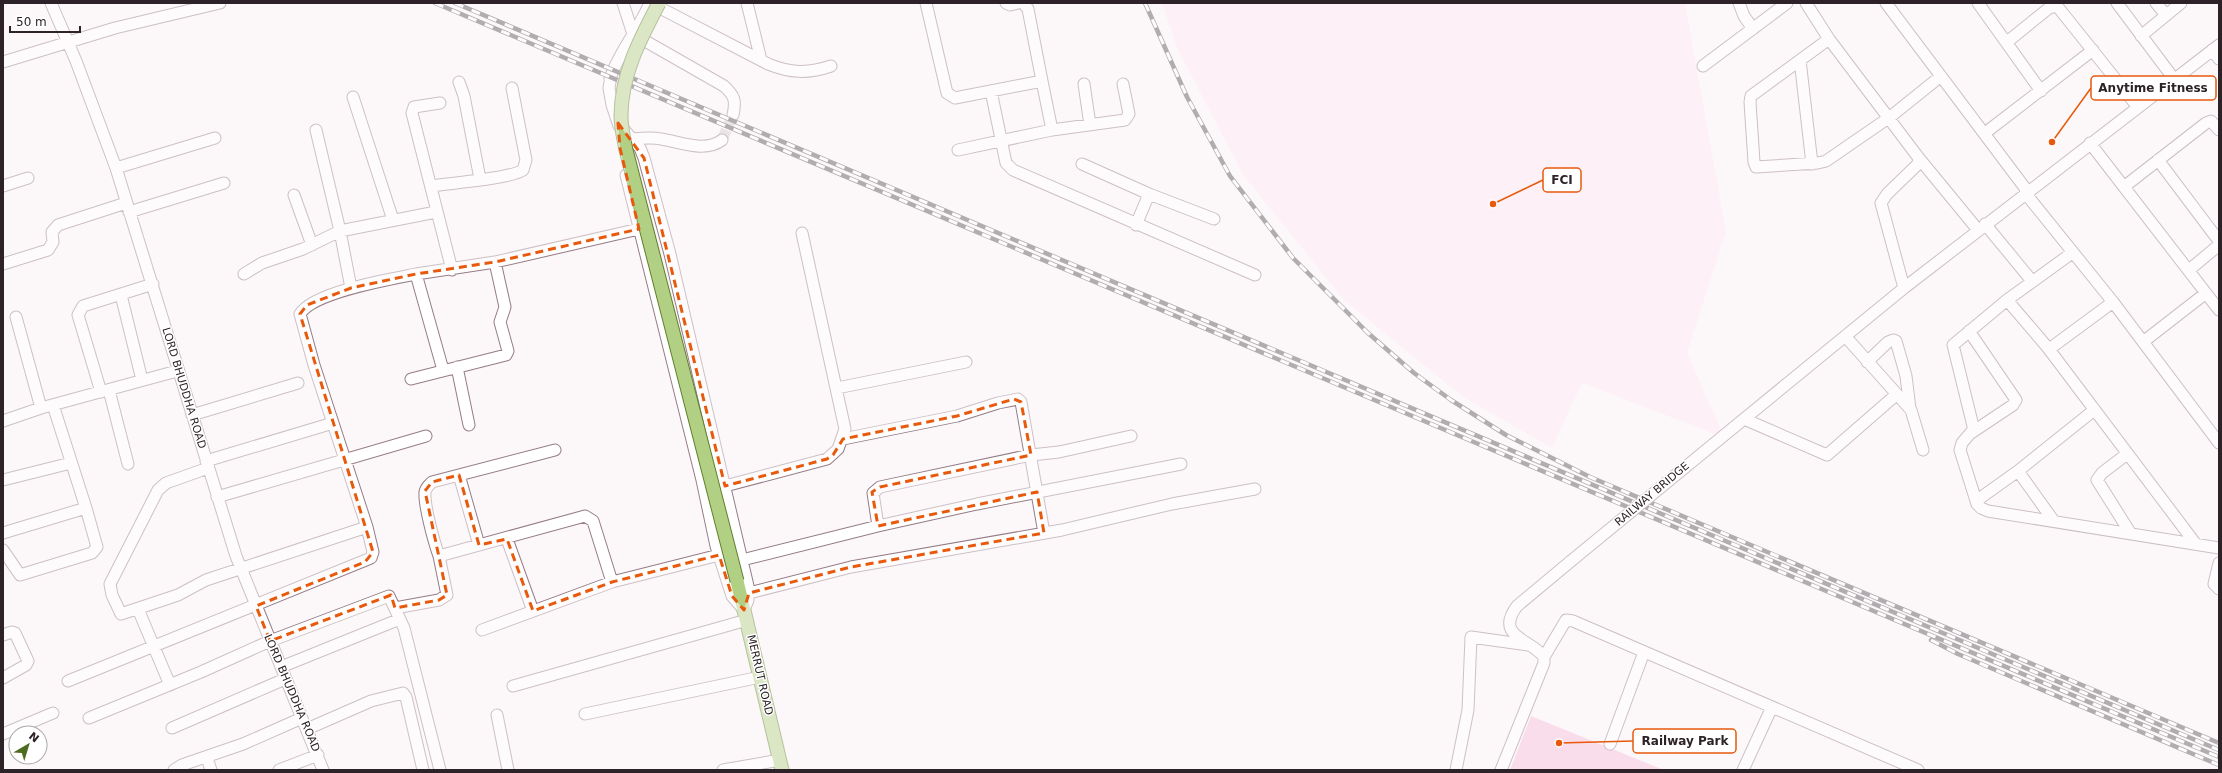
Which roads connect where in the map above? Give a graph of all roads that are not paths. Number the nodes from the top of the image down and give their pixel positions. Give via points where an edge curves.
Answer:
1 (51, 3) edge
2 (220, 3) edge
3 (623, 3) edge
4 (650, 3) edge
5 (747, 3) edge
6 (926, 3) edge
7 (1006, 3) edge
8 (1018, 3) edge
9 (1023, 3) edge
10 (1739, 3) edge
11 (1787, 3) edge
12 (1806, 3) edge
13 (1886, 3) edge
14 (1978, 3) edge
15 (2117, 3) edge
16 (2156, 3) edge
17 (2181, 3) edge
18 (663, 5) edge
19 (2166, 15) junction
20 (641, 24) junction
21 (1752, 28) junction
22 (633, 34) junction
23 (2141, 36) junction
24 (1829, 39) junction
25 (2007, 42) junction
26 (68, 43) junction
27 (2093, 50) junction
28 (2217, 51) edge
29 (761, 60) junction
30 (1800, 60) junction
31 (3, 62) edge
32 (831, 66) dead end
33 (1703, 66) dead end
34 (1940, 76) junction
35 (2174, 79) junction
36 (459, 82) dead end
37 (1042, 82) junction
38 (1084, 84) dead end
39 (1123, 84) dead end
40 (512, 88) dead end
41 (991, 91) junction
42 (2041, 91) junction
43 (353, 97) dead end
44 (440, 103) dead end
45 (2137, 106) junction
46 (733, 115) tunnel mouth
47 (1890, 117) junction
48 (618, 123) junction
49 (1090, 126) junction
50 (316, 130) dead end
51 (1052, 130) junction
52 (2219, 130) edge
53 (1985, 133) junction
54 (215, 138) dead end
55 (633, 139) junction
56 (722, 140) dead end
57 (1002, 141) junction
58 (2090, 143) junction
59 (958, 150) dead end
60 (1918, 157) junction
61 (2158, 160) junction
62 (1082, 164) dead end
63 (1812, 164) junction
64 (116, 168) junction
65 (28, 178) dead end
66 (480, 179) junction
67 (224, 183) dead end
68 (3, 186) edge
69 (431, 186) junction
70 (2125, 186) junction
71 (294, 194) dead end
72 (1149, 194) junction
73 (2026, 194) junction
74 (128, 208) junction
75 (436, 212) junction
76 (1214, 219) dead end
77 (393, 220) junction
78 (1136, 225) junction
79 (1981, 227) junction
80 (639, 229) junction
81 (340, 231) junction
82 (802, 233) dead end
83 (2219, 241) edge
84 (312, 245) junction
85 (2219, 245) edge
86 (2072, 253) junction
87 (495, 262) junction
88 (3, 264) edge
89 (452, 270) junction
90 (2189, 270) junction
91 (244, 274) dead end
92 (416, 274) junction
93 (1255, 275) dead end
94 (2032, 281) junction
95 (153, 284) junction
96 (351, 288) junction
97 (1904, 288) junction
98 (2206, 293) junction
99 (122, 295) junction
100 (2007, 300) junction
101 (2113, 302) junction
102 (2219, 310) edge
103 (16, 317) dead end
104 (1969, 331) junction
105 (1845, 336) junction
106 (2143, 342) junction
107 (2048, 348) junction
108 (966, 362) dead end
109 (1868, 362) junction
110 (457, 367) junction
111 (443, 370) junction
112 (177, 371) junction
113 (411, 379) dead end
114 (142, 380) junction
115 (298, 383) dead end
116 (837, 388) junction
117 (105, 391) junction
118 (1897, 394) junction
119 (53, 405) junction
120 (41, 408) junction
121 (1911, 410) junction
122 (2093, 411) junction
123 (192, 415) junction
124 (1744, 419) junction
125 (3, 421) edge
126 (333, 423) junction
127 (469, 425) dead end
128 (1971, 433) junction
129 (426, 436) dead end
130 (1131, 436) dead end
131 (843, 439) junction
132 (2219, 443) edge
133 (556, 450) dead end
134 (1923, 450) dead end
135 (1031, 454) junction
136 (2127, 454) junction
137 (345, 459) junction
138 (71, 462) junction
139 (128, 464) dead end
140 (207, 464) junction
141 (1181, 464) dead end
142 (2018, 470) junction
143 (458, 475) junction
144 (3, 480) edge
145 (725, 486) junction
146 (1255, 489) dead end
147 (1037, 492) junction
148 (218, 497) junction
149 (1976, 501) junction
150 (86, 508) junction
151 (2053, 520) junction
152 (878, 526) junction
153 (367, 527) junction
154 (1044, 533) junction
155 (3, 534) edge
156 (2131, 534) junction
157 (507, 539) junction
158 (2195, 543) junction
159 (479, 545) junction
160 (2219, 548) edge
161 (3, 550) edge
162 (719, 555) junction
163 (439, 556) junction
164 (742, 560) junction
165 (2219, 562) edge
166 (242, 569) junction
167 (612, 582) junction
168 (2219, 589) edge
169 (749, 593) junction
170 (256, 606) junction
171 (395, 608) junction
172 (138, 609) junction
173 (534, 611) junction
174 (746, 615) junction
175 (400, 619) junction
176 (482, 630) dead end
177 (3, 635) edge
178 (270, 641) junction
179 (1528, 645) junction
180 (155, 646) junction
181 (1644, 652) junction
182 (1544, 657) junction
183 (281, 667) junction
184 (760, 677) junction
185 (3, 678) edge
186 (285, 679) junction
187 (68, 681) dead end
188 (170, 684) junction
189 (512, 686) dead end
190 (420, 689) junction
191 (406, 697) junction
192 (1772, 707) junction
193 (53, 713) dead end
194 (585, 714) dead end
195 (497, 715) dead end
196 (89, 718) dead end
197 (302, 718) junction
198 (172, 728) dead end
199 (307, 729) junction
200 (3, 734) edge
201 (1610, 744) dead end
202 (318, 755) junction
203 (207, 758) junction
204 (781, 765) edge
205 (174, 770) edge
206 (211, 770) edge
207 (279, 770) edge
208 (323, 770) edge
209 (423, 770) edge
210 (440, 770) edge
211 (508, 770) edge
212 (723, 770) edge
213 (1456, 770) edge
214 (1501, 770) edge
215 (1743, 770) edge
216 (1918, 770) edge

1 - 26 street, LORD BHUDDHA ROAD
2 - 26 street via 176,12
3 - 22 street
4 - 20 street
5 - 29 street
6 - 41 street via 947,93 955,98
7 - 8 street
9 - 37 street via 1028,9
10 - 21 street
11 - 21 street
12 - 24 street
13 - 34 street
14 - 25 street
15 - 23 street
16 - 19 street
17 - 19 street
18 - 20 street
18 - 29 street
18 - 174 main road, MERRUT ROAD, bridge via 638,43 626,78 621,118 626,150
19 - 23 street
20 - 22 street
21 - 33 street
22 - 46 street via 724,86 733,94 736,103
22 - 48 street via 610,79 612,76 610,94
23 - 35 street
24 - 30 street
24 - 47 street
25 - 27 street via 2049,8 2057,6
25 - 42 street
26 - 31 street
26 - 64 street, LORD BHUDDHA ROAD
27 - 42 street
27 - 45 street
28 - 35 street, RAILWAY BRIDGE
29 - 32 street via 794,72
30 - 63 street
30 - 63 street via 1751,96 1754,162 1756,167 1762,168
34 - 47 street
34 - 53 street
35 - 45 street, RAILWAY BRIDGE
36 - 66 street
37 - 41 street
37 - 51 street
38 - 49 street
39 - 49 street via 1128,118 1119,122
40 - 66 street via 526,166 519,173
41 - 57 street
42 - 53 street
43 - 77 street
44 - 69 street via 414,107 412,110
45 - 58 street, RAILWAY BRIDGE
47 - 60 street
47 - 63 street via 1839,154 1826,161
48 - 55 street
48 - 80 street via 620,148
49 - 51 street
50 - 81 street
51 - 57 street
52 - 61 street via 2211,121 2206,123
53 - 73 street
54 - 64 street
55 - 56 street via 659,138 710,147
55 - 145 street via 644,158 670,254
57 - 59 street
57 - 78 street via 1006,163 1013,170
58 - 70 street
58 - 73 street, RAILWAY BRIDGE
60 - 79 street
60 - 97 street via 1917,165 1881,203
61 - 70 street
61 - 83 street
62 - 72 street
64 - 74 street, LORD BHUDDHA ROAD
65 - 68 street
66 - 69 street
67 - 74 street
69 - 75 street
70 - 90 street
71 - 84 street
72 - 76 street
72 - 78 street
73 - 79 street, RAILWAY BRIDGE
73 - 86 street
74 - 88 street via 58,225 52,232 53,242 48,250
74 - 95 street, LORD BHUDDHA ROAD
75 - 77 street
75 - 89 street
77 - 81 street
78 - 93 street
79 - 94 street
79 - 97 street, RAILWAY BRIDGE
80 - 87 street
80 - 162 street
81 - 84 street
81 - 96 street
82 - 116 street
84 - 91 street via 262,263
85 - 90 street
86 - 94 street
86 - 101 street
87 - 89 street
87 - 110 street via 505,308 500,322 507,354
89 - 92 street
90 - 98 street
92 - 96 street
92 - 111 street
94 - 100 street
95 - 99 street
95 - 112 street, LORD BHUDDHA ROAD
96 - 126 street via 307,305 300,314 310,355
97 - 105 street, RAILWAY BRIDGE
98 - 102 street
98 - 106 street
99 - 114 street
99 - 117 street via 83,306 78,312
100 - 104 street
100 - 107 street
101 - 106 street
101 - 107 street
103 - 120 street
104 - 128 street via 1955,342 1952,350 1973,426
104 - 128 street via 2016,400 2013,405
105 - 109 street
105 - 124 street, RAILWAY BRIDGE
106 - 132 street
107 - 122 street
108 - 116 street
109 - 118 street
109 - 121 street via 1888,342 1896,341 1906,376
110 - 111 street
110 - 127 street
111 - 113 street
112 - 114 street
112 - 123 street, LORD BHUDDHA ROAD
114 - 117 street
115 - 123 street
116 - 131 street via 845,429
117 - 119 street
117 - 139 street
118 - 121 street
118 - 124 street via 1827,455
119 - 120 street
119 - 138 street
120 - 125 street
121 - 134 street
122 - 136 street
122 - 142 street
123 - 140 street, LORD BHUDDHA ROAD
124 - 179 street, RAILWAY BRIDGE, bridge via 1517,606 1510,615 1511,628
126 - 137 street
126 - 140 street
128 - 149 street via 1962,443 1960,450
129 - 137 street
130 - 135 street via 1059,452
131 - 135 street via 957,416 1018,399 1021,402
131 - 145 street via 833,455 827,459
133 - 143 street
135 - 147 street
135 - 152 street via 880,487 873,493
136 - 156 street via 2102,473 2097,480
136 - 158 street
137 - 148 street
137 - 153 street
138 - 144 street
138 - 150 street
140 - 148 street, LORD BHUDDHA ROAD
140 - 172 street via 161,486 115,573 110,589 122,614
141 - 147 street
142 - 149 street
142 - 151 street
143 - 159 street
143 - 163 street via 432,482 425,491
145 - 164 street
146 - 154 street via 1172,504
147 - 152 street
147 - 154 street
148 - 166 street, LORD BHUDDHA ROAD
149 - 151 street via 1981,508 1988,510
150 - 155 street
150 - 161 street via 97,547 92,553 20,575
151 - 156 street
152 - 164 street
153 - 166 street
153 - 170 street via 373,552 371,558
154 - 169 street via 851,567
156 - 158 street
157 - 159 street
157 - 167 street via 585,516 590,517
157 - 173 street
158 - 160 street
159 - 163 street
162 - 167 street
162 - 174 street via 732,596
163 - 171 street via 447,595 439,600
164 - 169 street
165 - 168 street via 2214,578 2214,584
166 - 170 street, LORD BHUDDHA ROAD
166 - 172 street via 206,580 178,595
167 - 173 street
169 - 174 street
170 - 178 street, LORD BHUDDHA ROAD
170 - 180 street
171 - 175 street
171 - 178 street via 391,596 388,596
172 - 180 street
173 - 176 street
174 - 184 main road, MERRUT ROAD
174 - 189 street
175 - 183 street
175 - 190 street
177 - 185 street via 15,633 28,661 26,665
178 - 183 street, LORD BHUDDHA ROAD
178 - 188 street
179 - 182 street
179 - 213 street via 1471,637 1468,710
180 - 187 street
180 - 188 street
181 - 182 street via 1566,620
181 - 192 street
181 - 201 street
182 - 214 street via 1544,663
183 - 186 street, LORD BHUDDHA ROAD
184 - 194 street
184 - 204 main road, MERRUT ROAD
186 - 197 street, LORD BHUDDHA ROAD
186 - 198 street
188 - 196 street
190 - 191 street
190 - 210 street
191 - 199 street via 402,693 371,701
191 - 209 street
192 - 215 street
192 - 216 street
193 - 200 street
195 - 211 street
197 - 199 street, LORD BHUDDHA ROAD
197 - 203 street
199 - 202 street, LORD BHUDDHA ROAD
202 - 207 street
202 - 208 street, LORD BHUDDHA ROAD
203 - 205 street via 182,764
203 - 206 street
204 - 212 street

